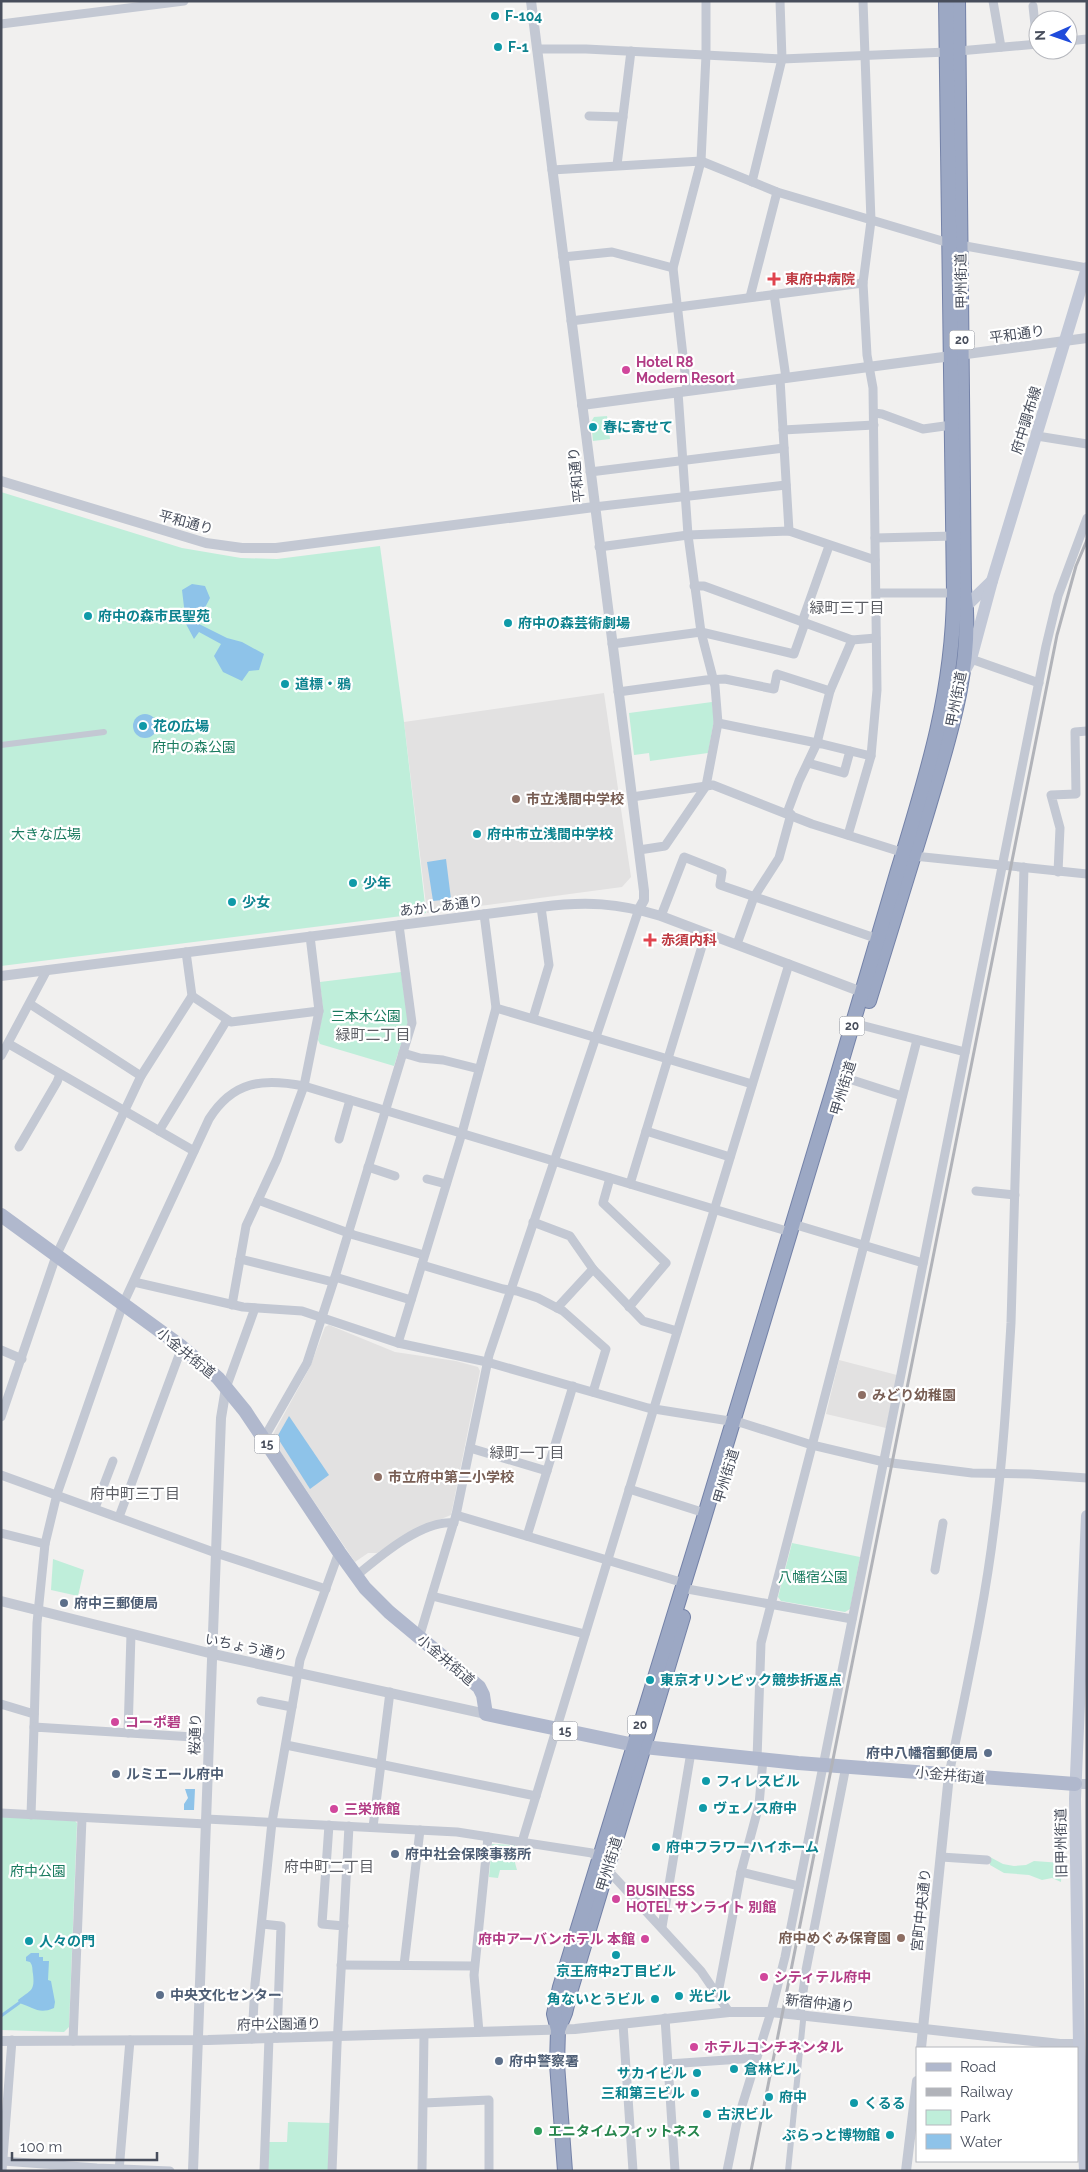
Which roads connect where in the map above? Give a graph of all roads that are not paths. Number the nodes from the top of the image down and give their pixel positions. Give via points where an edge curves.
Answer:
1 (184, 1) edge
2 (531, 1) edge
3 (706, 1) edge
4 (780, 1) edge
5 (863, 1) edge
6 (946, 1) edge
7 (958, 1) edge
8 (993, 1) edge
9 (166, 2) edge
10 (1033, 6) dead end
11 (1034, 10) edge
12 (1, 24) edge
13 (1028, 45) edge
14 (1001, 47) junction
15 (537, 49) junction
16 (631, 51) junction
17 (953, 52) junction
18 (706, 55) junction
19 (865, 56) junction
20 (782, 59) junction
21 (589, 116) dead end
22 (623, 117) junction
23 (701, 160) junction
24 (617, 165) junction
25 (552, 170) junction
26 (752, 182) junction
27 (777, 192) junction
28 (871, 221) junction
29 (955, 245) junction
30 (563, 258) junction
31 (672, 268) junction
32 (1087, 268) edge
33 (863, 283) junction
34 (774, 294) junction
35 (750, 297) junction
36 (677, 307) junction
37 (571, 320) junction
38 (1087, 338) edge
39 (1065, 342) junction
40 (956, 356) junction
41 (869, 368) junction
42 (783, 379) junction
43 (682, 392) junction
44 (582, 405) junction
45 (874, 414) junction
46 (874, 425) junction
47 (952, 425) junction
48 (783, 430) junction
49 (1037, 436) junction
50 (1087, 444) edge
51 (784, 448) junction
52 (683, 459) junction
53 (590, 472) junction
54 (1, 481) edge
55 (786, 484) junction
56 (685, 496) junction
57 (594, 508) junction
58 (1087, 518) edge
59 (789, 531) junction
60 (688, 535) junction
61 (954, 536) junction
62 (875, 538) junction
63 (829, 546) junction
64 (599, 547) junction
65 (875, 560) junction
66 (992, 581) junction
67 (694, 586) junction
68 (959, 591) junction
69 (981, 592) junction
70 (876, 593) junction
71 (966, 604) junction
72 (803, 622) junction
73 (954, 627) junction
74 (701, 632) junction
75 (876, 638) junction
76 (852, 640) junction
77 (612, 644) junction
78 (971, 659) junction
79 (714, 679) junction
80 (961, 679) junction
81 (1039, 683) junction
82 (830, 691) junction
83 (618, 692) junction
84 (718, 723) junction
85 (1087, 731) edge
86 (104, 732) dead end
87 (817, 742) junction
88 (1, 745) edge
89 (850, 751) junction
90 (870, 756) junction
91 (808, 763) junction
92 (706, 786) junction
93 (632, 797) junction
94 (789, 814) junction
95 (848, 835) junction
96 (638, 850) junction
97 (909, 854) junction
98 (1003, 865) junction
99 (1024, 867) junction
100 (1058, 872) junction
101 (1087, 874) edge
102 (754, 897) junction
103 (542, 907) junction
104 (638, 909) junction
105 (484, 914) junction
106 (661, 916) junction
107 (400, 925) junction
108 (706, 933) junction
109 (310, 936) junction
110 (878, 939) junction
111 (737, 944) junction
112 (186, 952) junction
113 (789, 964) junction
114 (47, 970) junction
115 (1, 976) edge
116 (867, 994) junction
117 (192, 996) junction
118 (30, 1004) junction
119 (496, 1008) junction
120 (319, 1011) junction
121 (533, 1018) junction
122 (227, 1020) junction
123 (857, 1024) junction
124 (595, 1036) junction
125 (917, 1040) junction
126 (8, 1044) junction
127 (965, 1052) junction
128 (403, 1053) junction
129 (1, 1056) edge
130 (668, 1058) junction
131 (479, 1069) junction
132 (60, 1074) junction
133 (141, 1076) junction
134 (846, 1078) junction
135 (752, 1084) junction
136 (304, 1086) junction
137 (902, 1096) junction
138 (350, 1100) junction
139 (386, 1110) junction
140 (125, 1111) junction
141 (159, 1131) junction
142 (646, 1131) junction
143 (462, 1133) junction
144 (339, 1139) dead end
145 (19, 1147) dead end
146 (194, 1151) junction
147 (730, 1157) junction
148 (554, 1162) junction
149 (368, 1167) junction
150 (395, 1176) dead end
151 (610, 1178) junction
152 (427, 1179) dead end
153 (446, 1184) junction
154 (630, 1184) junction
155 (976, 1190) dead end
156 (1015, 1195) junction
157 (258, 1200) junction
158 (714, 1210) junction
159 (1, 1215) edge
160 (533, 1222) junction
161 (795, 1227) junction
162 (349, 1232) junction
163 (864, 1245) junction
164 (56, 1256) junction
165 (240, 1259) junction
166 (423, 1260) junction
167 (923, 1263) junction
168 (593, 1269) junction
169 (334, 1280) junction
170 (134, 1282) junction
171 (511, 1290) junction
172 (411, 1300) junction
173 (123, 1304) junction
174 (232, 1305) junction
175 (629, 1307) junction
176 (255, 1308) junction
177 (557, 1308) junction
178 (323, 1317) junction
179 (677, 1331) junction
180 (398, 1343) junction
181 (182, 1347) junction
182 (1, 1350) edge
183 (22, 1359) junction
184 (487, 1362) junction
185 (573, 1386) junction
186 (226, 1388) junction
187 (593, 1392) junction
188 (654, 1409) junction
189 (1, 1417) edge
190 (737, 1422) junction
191 (264, 1438) junction
192 (812, 1445) junction
193 (470, 1448) junction
194 (113, 1461) dead end
195 (884, 1462) junction
196 (547, 1471) junction
197 (1, 1474) edge
198 (1000, 1474) junction
199 (1087, 1478) edge
200 (629, 1489) junction
201 (57, 1494) junction
202 (95, 1508) junction
203 (705, 1513) junction
204 (1087, 1516) edge
205 (119, 1517) junction
206 (455, 1519) junction
207 (943, 1523) dead end
208 (1, 1533) edge
209 (527, 1536) junction
210 (45, 1544) junction
211 (339, 1552) junction
212 (216, 1553) junction
213 (608, 1560) junction
214 (935, 1570) dead end
215 (356, 1576) junction
216 (686, 1587) junction
217 (326, 1589) junction
218 (432, 1596) junction
219 (1, 1601) edge
220 (772, 1604) junction
221 (39, 1610) junction
222 (852, 1619) junction
223 (131, 1634) junction
224 (586, 1634) junction
225 (419, 1638) junction
226 (213, 1654) junction
227 (1084, 1654) edge
228 (298, 1672) junction
229 (390, 1692) junction
230 (261, 1700) dead end
231 (1, 1704) edge
232 (292, 1707) junction
233 (34, 1714) junction
234 (486, 1714) junction
235 (34, 1727) junction
236 (556, 1730) junction
237 (128, 1732) junction
238 (209, 1738) junction
239 (286, 1745) junction
240 (639, 1746) junction
241 (691, 1752) junction
242 (760, 1759) junction
243 (823, 1764) junction
244 (382, 1765) junction
245 (846, 1766) junction
246 (949, 1775) junction
247 (1081, 1784) edge
248 (536, 1796) junction
249 (1, 1813) edge
250 (31, 1815) junction
251 (82, 1818) junction
252 (206, 1822) junction
253 (272, 1822) junction
254 (329, 1825) junction
255 (349, 1826) junction
256 (373, 1828) junction
257 (420, 1830) junction
258 (488, 1837) junction
259 (522, 1842) junction
260 (941, 1857) junction
261 (987, 1860) dead end
262 (603, 1863) junction
263 (741, 1872) junction
264 (799, 1886) junction
265 (262, 1924) junction
266 (344, 1926) junction
267 (662, 1927) junction
268 (341, 1965) junction
269 (404, 1965) junction
270 (474, 1966) junction
271 (718, 1993) junction
272 (729, 2012) junction
273 (771, 2012) junction
274 (665, 2018) junction
275 (802, 2018) junction
276 (623, 2024) junction
277 (923, 2028) junction
278 (558, 2030) junction
279 (479, 2032) junction
280 (424, 2034) junction
281 (338, 2036) junction
282 (252, 2038) junction
283 (273, 2038) junction
284 (7, 2040) edge
285 (130, 2040) junction
286 (198, 2040) junction
287 (73, 2041) junction
288 (1079, 2044) junction
289 (921, 2047) edge
290 (756, 2058) junction
291 (668, 2064) junction
292 (916, 2089) edge
293 (424, 2103) junction
294 (2, 2166) edge
295 (119, 2170) edge
296 (170, 2171) edge
297 (193, 2171) edge
298 (264, 2171) edge
299 (332, 2171) edge
300 (422, 2171) edge
301 (490, 2171) edge
302 (565, 2171) edge
303 (633, 2171) edge
304 (675, 2171) edge
305 (727, 2171) edge
306 (788, 2171) edge
307 (906, 2171) edge
308 (1085, 2171) edge

1 - 9 street
2 - 15 street
3 - 18 street
4 - 20 street
5 - 19 street
6 - 17 highway, 甲州街道 / 20
7 - 17 highway, 甲州街道 / 20
8 - 14 street
9 - 12 street
10 - 11 street
13 - 14 street
14 - 17 street
15 - 16 street
15 - 25 street
16 - 18 street
16 - 22 street
17 - 19 street
17 - 29 highway, 甲州街道 / 20
18 - 20 street
18 - 23 street
19 - 20 street
19 - 28 street
20 - 26 street
21 - 22 street
22 - 24 street
23 - 24 street
23 - 26 street
23 - 31 street
24 - 25 street
25 - 30 street
26 - 27 street
27 - 28 street
27 - 35 street
28 - 29 street
28 - 33 street
29 - 32 street
29 - 40 highway, 甲州街道 / 20
30 - 31 street via 612,252
30 - 37 street
31 - 36 street
32 - 39 main road, 府中調布線
33 - 34 street
33 - 41 street
34 - 35 street
34 - 42 street
35 - 36 street
36 - 37 street
36 - 43 street
37 - 44 street
38 - 39 street, 平和通り
39 - 40 street, 平和通り
39 - 49 main road, 府中調布線
40 - 41 street, 平和通り
40 - 47 highway, 甲州街道 / 20
40 - 68 highway, 甲州街道 / 20
41 - 42 street, 平和通り
41 - 45 street
42 - 43 street, 平和通り
42 - 48 street
43 - 44 street, 平和通り
43 - 52 street
44 - 53 street, 平和通り
45 - 46 street
45 - 47 street via 923,429
46 - 48 street
46 - 62 street
47 - 61 highway, 甲州街道 / 20
48 - 51 street
49 - 50 street
49 - 66 main road, 府中調布線
51 - 52 street
51 - 55 street
52 - 53 street
52 - 56 street
53 - 57 street, 平和通り
54 - 57 street, 平和通り via 188,538 242,548 276,548
55 - 56 street
55 - 59 street
56 - 57 street
56 - 60 street
57 - 64 street
58 - 81 street via 1058,596
59 - 60 street
59 - 63 street
60 - 64 street
60 - 67 street
61 - 62 street
61 - 68 highway, 甲州街道 / 20
62 - 65 street
63 - 65 street
63 - 72 street
64 - 77 street
65 - 70 street
66 - 69 main road
66 - 78 main road, 府中調布線
67 - 72 street via 704,586
67 - 74 street
68 - 69 main road
68 - 70 street
68 - 71 highway, 甲州街道 / 20
68 - 73 highway, 甲州街道 / 20
69 - 71 main road
70 - 75 street
71 - 73 main road
71 - 80 highway, 甲州街道 / 20
72 - 74 street via 794,654
72 - 76 street
73 - 97 highway, 甲州街道 / 20 via 941,717
74 - 77 street
74 - 79 street
75 - 76 street
75 - 90 street via 877,690
76 - 82 street
77 - 83 street
78 - 80 main road, 府中調布線
78 - 81 street
79 - 82 street via 774,689 778,674
79 - 83 street
79 - 84 street
80 - 97 highway, 甲州街道 / 20 via 944,756
81 - 98 street
82 - 87 street
83 - 93 street
84 - 87 street
84 - 92 street
85 - 100 street via 1075,732 1076,794 1052,795 1060,828
86 - 88 street
87 - 89 street
87 - 91 street
89 - 90 street
89 - 91 street via 844,773
90 - 95 street
91 - 94 street
92 - 93 street
92 - 94 street via 713,785
92 - 96 street via 665,846
93 - 96 street
94 - 95 street
94 - 102 street via 779,858
95 - 97 street
96 - 104 street via 644,891 644,900
97 - 98 street
97 - 110 highway, 甲州街道 / 20
97 - 116 highway, 甲州街道 / 20
98 - 99 street
98 - 127 street
99 - 100 street
99 - 156 street
100 - 101 street
102 - 106 street via 720,886 722,872 684,857
102 - 110 street
102 - 111 street
103 - 104 street, あかしあ通り via 590,903
103 - 105 street, あかしあ通り
103 - 121 street via 549,965
104 - 106 street, あかしあ通り
104 - 124 street
105 - 107 street, あかしあ通り
105 - 119 street
106 - 108 street, あかしあ通り
107 - 109 street, あかしあ通り
107 - 128 street via 412,1023
108 - 111 street, あかしあ通り
108 - 130 street
109 - 112 street, あかしあ通り
109 - 120 street
110 - 116 highway, 甲州街道 / 20
111 - 113 street, あかしあ通り
112 - 114 street, あかしあ通り
112 - 117 street
113 - 116 street, あかしあ通り
113 - 135 street
114 - 115 street, あかしあ通り
114 - 118 street
116 - 123 highway, 甲州街道 / 20
117 - 122 street
117 - 133 street
118 - 126 street
118 - 133 street
119 - 121 street
119 - 131 street
120 - 122 street
120 - 136 street
121 - 124 street
122 - 141 street
123 - 125 street
123 - 134 highway, 甲州街道 / 20
123 - 161 highway, 甲州街道 / 20
124 - 130 street
124 - 148 street
125 - 127 street
125 - 137 street
126 - 129 street
126 - 132 street
127 - 167 street
128 - 131 street
128 - 139 street
130 - 135 street
130 - 142 street
131 - 143 street
132 - 140 street
132 - 145 street
133 - 140 street
134 - 137 street
134 - 161 highway, 甲州街道 / 20
135 - 147 street
136 - 138 street
136 - 146 street via 262,1082 238,1090 215,1109
136 - 157 street
137 - 163 street
138 - 139 street
138 - 144 street
139 - 143 street
139 - 149 street
140 - 141 street
140 - 164 street
141 - 146 street
142 - 147 street
142 - 154 street
143 - 148 street
143 - 153 street
146 - 170 street
147 - 158 street
148 - 151 street
148 - 160 street
149 - 150 street
149 - 162 street
151 - 154 street
151 - 175 street via 602,1203 666,1263
152 - 153 street
153 - 166 street
154 - 158 street
155 - 156 street
156 - 198 street via 1011,1333
157 - 162 street
157 - 165 street via 246,1226
158 - 161 street
158 - 179 street
159 - 164 main road, 小金井街道 / 15
160 - 168 street via 570,1236
160 - 171 street
161 - 163 street
161 - 190 highway, 甲州街道 / 20
162 - 166 street
162 - 169 street
163 - 167 street
163 - 192 street
164 - 173 main road, 小金井街道 / 15
164 - 183 street
165 - 169 street
165 - 174 street
166 - 171 street
166 - 172 street
167 - 195 street
168 - 175 street
168 - 177 street
169 - 172 street
169 - 178 street
170 - 173 street
170 - 174 street
171 - 177 street
171 - 184 street
172 - 180 street
173 - 181 main road, 小金井街道 / 15
173 - 201 street
174 - 176 street
175 - 179 street via 644,1321
176 - 178 street via 302,1311
176 - 186 street
177 - 187 street via 606,1349
178 - 180 street
178 - 191 street via 306,1363
179 - 188 street
180 - 184 street
181 - 186 main road, 小金井街道 / 15
181 - 205 street
182 - 183 street
183 - 189 street
184 - 185 street
184 - 193 street
185 - 187 street
185 - 196 street
186 - 191 main road, 小金井街道 / 15
186 - 212 street, 桜通り via 221,1418
187 - 188 street
188 - 190 street
188 - 200 street
190 - 192 street
190 - 203 highway, 甲州街道 / 20
190 - 216 highway, 甲州街道 / 20
191 - 211 main road, 小金井街道 / 15
192 - 195 street
192 - 220 street
193 - 196 street
193 - 206 street
194 - 202 street
195 - 198 street
195 - 222 street
196 - 209 street
197 - 201 street
198 - 199 street
198 - 246 street via 987,1579
200 - 203 street
200 - 213 street
201 - 202 street
201 - 210 street
202 - 205 street
203 - 216 highway, 甲州街道 / 20
204 - 227 main road, 旧甲州街道
205 - 212 street
206 - 209 street
206 - 215 street via 413,1534
206 - 218 street
207 - 214 street
208 - 210 street
209 - 213 street
210 - 221 street
211 - 215 main road, 小金井街道 / 15
211 - 217 street
212 - 217 street
212 - 226 street, 桜通り
213 - 216 street
213 - 224 street
215 - 225 main road, 小金井街道 / 15 via 389,1612
216 - 220 street
216 - 240 highway, 甲州街道 / 20
217 - 228 street
218 - 224 street
218 - 225 street
219 - 221 street, いちょう通り
220 - 222 street
220 - 242 street via 762,1643
221 - 223 street, いちょう通り
221 - 233 street
222 - 243 street
223 - 226 street, いちょう通り
223 - 237 street
224 - 236 street
225 - 234 main road, 小金井街道 / 15 via 479,1687
226 - 228 street, いちょう通り
226 - 238 street, 桜通り
227 - 247 main road, 旧甲州街道
228 - 229 street, いちょう通り
228 - 232 street
229 - 234 street, いちょう通り
229 - 244 street
230 - 232 street
231 - 233 street
232 - 239 street
233 - 235 street
234 - 236 main road, 小金井街道 / 15
235 - 237 street
235 - 250 street
236 - 240 main road, 小金井街道 / 15
236 - 248 street
237 - 238 street
238 - 252 street, 桜通り
239 - 244 street
239 - 253 street
240 - 241 main road, 小金井街道 / 15
240 - 262 highway, 甲州街道 / 20
241 - 242 main road, 小金井街道 / 15
241 - 267 street
242 - 243 main road, 小金井街道 / 15
242 - 263 street via 759,1805
243 - 245 main road, 小金井街道 / 15
243 - 264 street
244 - 248 street
244 - 256 street
245 - 246 main road, 小金井街道 / 15
245 - 275 street via 806,1970
246 - 247 main road, 小金井街道 / 15
246 - 260 street, 宮町中央通り
247 - 288 main road, 旧甲州街道
248 - 259 street
249 - 250 street
250 - 251 street
251 - 252 street
251 - 287 street
252 - 253 street
252 - 286 street, 桜通り
253 - 254 street
253 - 265 street
254 - 255 street
254 - 266 street via 322,1924
255 - 256 street
255 - 266 street
256 - 257 street
257 - 258 street
257 - 269 street
258 - 259 street
258 - 270 street
259 - 262 street via 592,1853
260 - 261 street
260 - 277 street, 宮町中央通り
262 - 267 street
262 - 278 highway, 甲州街道 / 20 via 557,2000 554,2014
263 - 264 street
263 - 271 street
264 - 273 street
265 - 282 street via 254,1984
265 - 283 street via 281,1926
266 - 268 street
267 - 271 street
268 - 269 street
268 - 281 street
269 - 270 street
270 - 279 street
271 - 272 street
272 - 273 street, 新宿仲通り
272 - 274 street, 新宿仲通り
273 - 275 street, 新宿仲通り
273 - 290 street
274 - 276 street, 新宿仲通り
274 - 291 street
275 - 277 street, 新宿仲通り
275 - 306 street
276 - 278 street, 新宿仲通り
276 - 303 street
277 - 288 street, 新宿仲通り
277 - 289 street, 宮町中央通り
278 - 279 street, 府中公園通り
278 - 302 highway, 甲州街道 / 20
279 - 280 street, 府中公園通り
280 - 281 street, 府中公園通り
280 - 293 street
281 - 283 street, 府中公園通り
281 - 299 street
282 - 283 street, 府中公園通り
282 - 286 street, 府中公園通り
283 - 298 street
284 - 287 street, 府中公園通り
284 - 294 street
285 - 286 street, 府中公園通り
285 - 287 street, 府中公園通り
285 - 295 street
286 - 297 street, 桜通り
288 - 308 main road, 旧甲州街道
290 - 291 street
290 - 305 street
291 - 304 street
292 - 307 street
293 - 300 street
293 - 301 street via 489,2100
294 - 295 street
295 - 296 street

